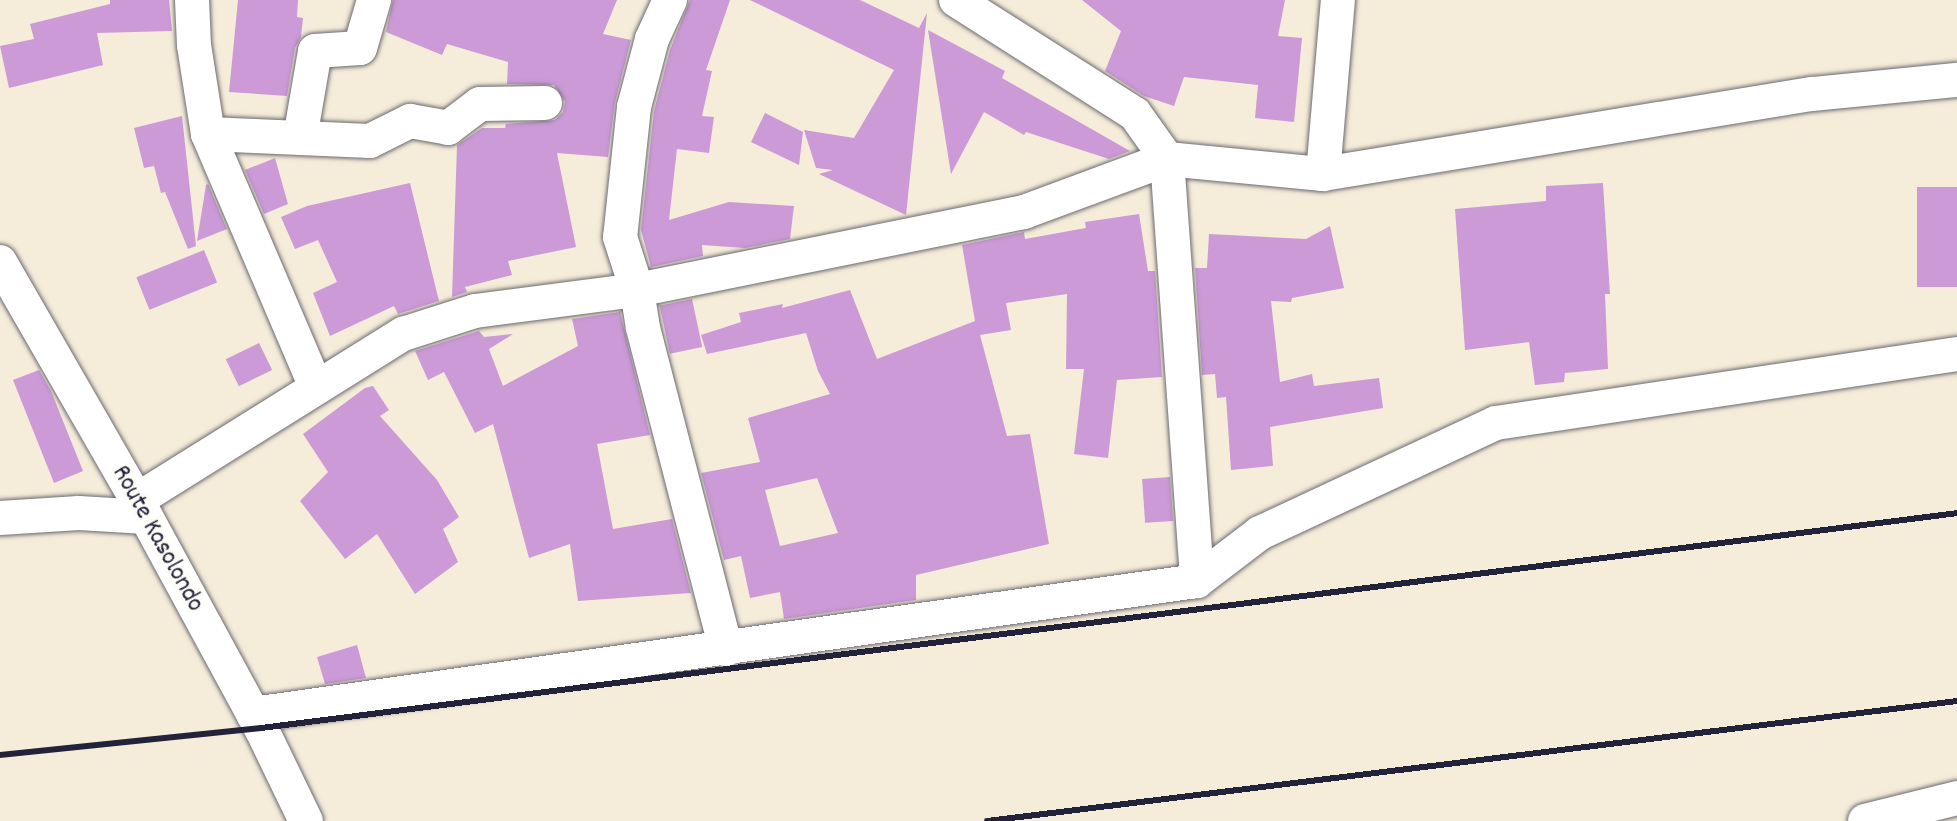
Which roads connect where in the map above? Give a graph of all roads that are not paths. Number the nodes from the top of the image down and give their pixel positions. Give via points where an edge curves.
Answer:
1 (192, 0) edge
2 (374, 0) edge
3 (670, 0) edge
4 (956, 0) edge
5 (1338, 0) edge
6 (1957, 80) edge
7 (545, 103) dead end
8 (208, 134) junction
9 (300, 138) junction
10 (1167, 159) junction
11 (1323, 174) junction
12 (0, 262) edge
13 (637, 290) junction
14 (1957, 354) edge
15 (316, 387) junction
16 (141, 508) junction
17 (0, 518) edge
18 (1197, 581) junction
19 (726, 649) junction
20 (253, 714) junction
21 (1957, 798) edge
22 (306, 821) edge
23 (1865, 821) edge

1 - 8 street
2 - 9 street via 360,48 315,51
3 - 13 street via 652,39 634,107 620,237
4 - 10 street via 1135,114
5 - 11 street
6 - 11 street via 1813,94
7 - 9 street via 480,104 448,128 410,121 370,141
8 - 9 street
8 - 15 street
10 - 11 street
10 - 13 street via 1024,212
10 - 18 street
12 - 16 street, Route Kasolondo
13 - 15 street via 475,311 403,334
13 - 19 street
14 - 18 street via 1496,423 1260,533
15 - 16 street
16 - 17 street
16 - 20 street, Route Kasolondo
18 - 19 street
19 - 20 street
20 - 22 street, Route Kasolondo
21 - 23 street

